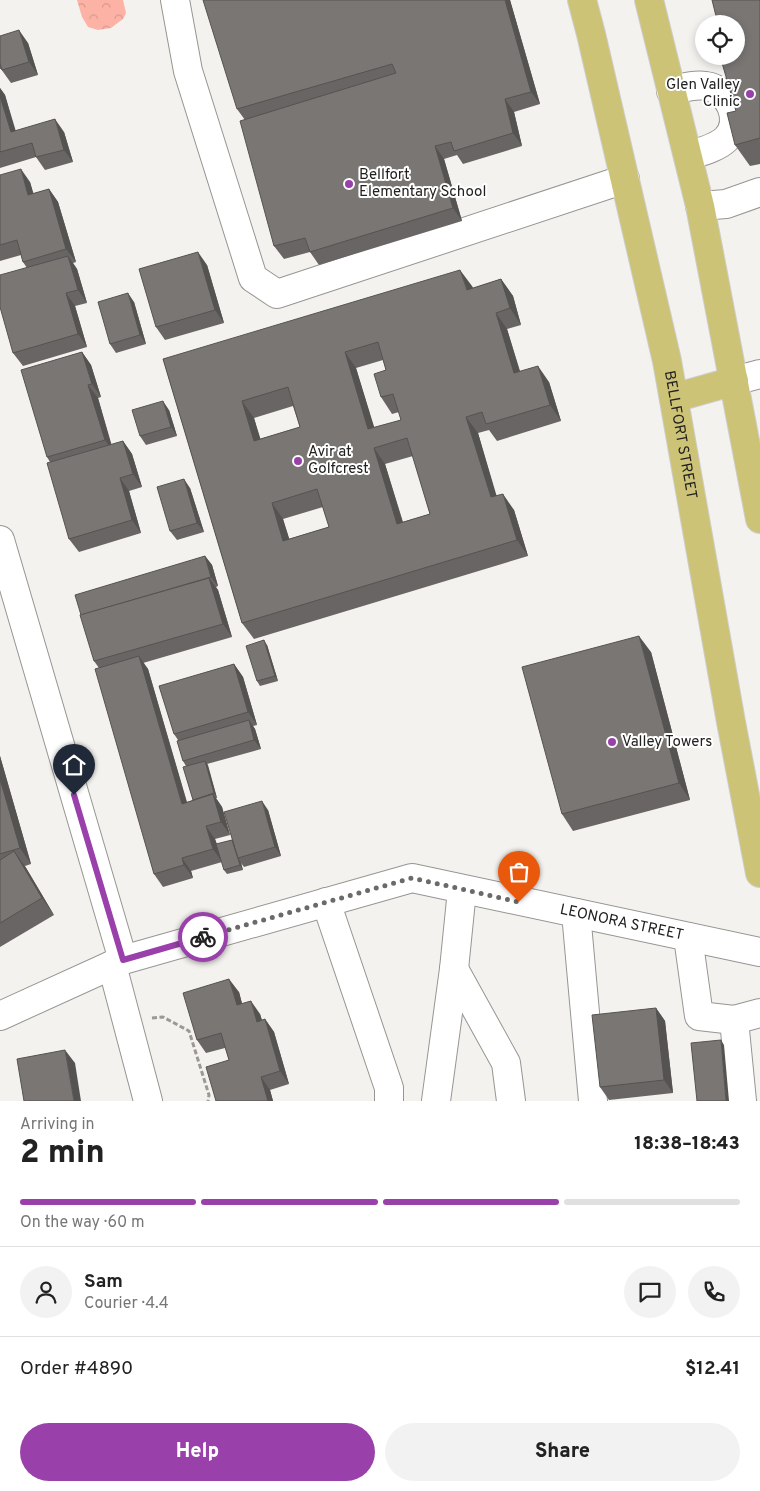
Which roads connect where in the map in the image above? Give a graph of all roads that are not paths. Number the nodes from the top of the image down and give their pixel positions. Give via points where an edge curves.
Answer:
1 (175, 0) edge
2 (582, 0) edge
3 (649, 0) edge
4 (672, 91) junction
5 (688, 156) junction
6 (625, 179) junction
7 (760, 192) edge
8 (700, 206) junction
9 (760, 374) edge
10 (734, 381) junction
11 (674, 398) junction
12 (760, 519) edge
13 (0, 540) edge
14 (760, 873) edge
15 (462, 890) junction
16 (326, 902) junction
17 (576, 914) junction
18 (688, 937) junction
19 (760, 952) edge
20 (117, 962) junction
21 (454, 969) junction
22 (760, 1013) edge
23 (0, 1016) edge
24 (734, 1020) junction
25 (148, 1101) edge
26 (389, 1101) edge
27 (436, 1101) edge
28 (510, 1101) edge
29 (593, 1101) edge
30 (742, 1101) edge

1 - 6 street via 188,71 252,278 277,294
2 - 6 main road, BELLFORT STREET
3 - 4 main road
4 - 5 main road
4 - 5 street via 695,85 708,86 724,93 733,109 734,126 727,138
5 - 8 main road
6 - 11 main road, BELLFORT STREET
7 - 8 street via 726,204
8 - 10 main road
9 - 10 street
10 - 11 main road
10 - 12 main road
11 - 14 main road, BELLFORT STREET
13 - 20 street
15 - 16 street, LEONORA STREET via 412,878
15 - 17 street, LEONORA STREET
15 - 21 street
16 - 20 street, LEONORA STREET
16 - 26 street via 389,1088
17 - 18 street, LEONORA STREET
17 - 29 street
18 - 19 street, LEONORA STREET
18 - 24 street via 699,1016
20 - 23 street, LEONORA STREET
20 - 25 street via 127,1021
21 - 27 street
21 - 28 street via 506,1064
22 - 24 street
24 - 30 street

